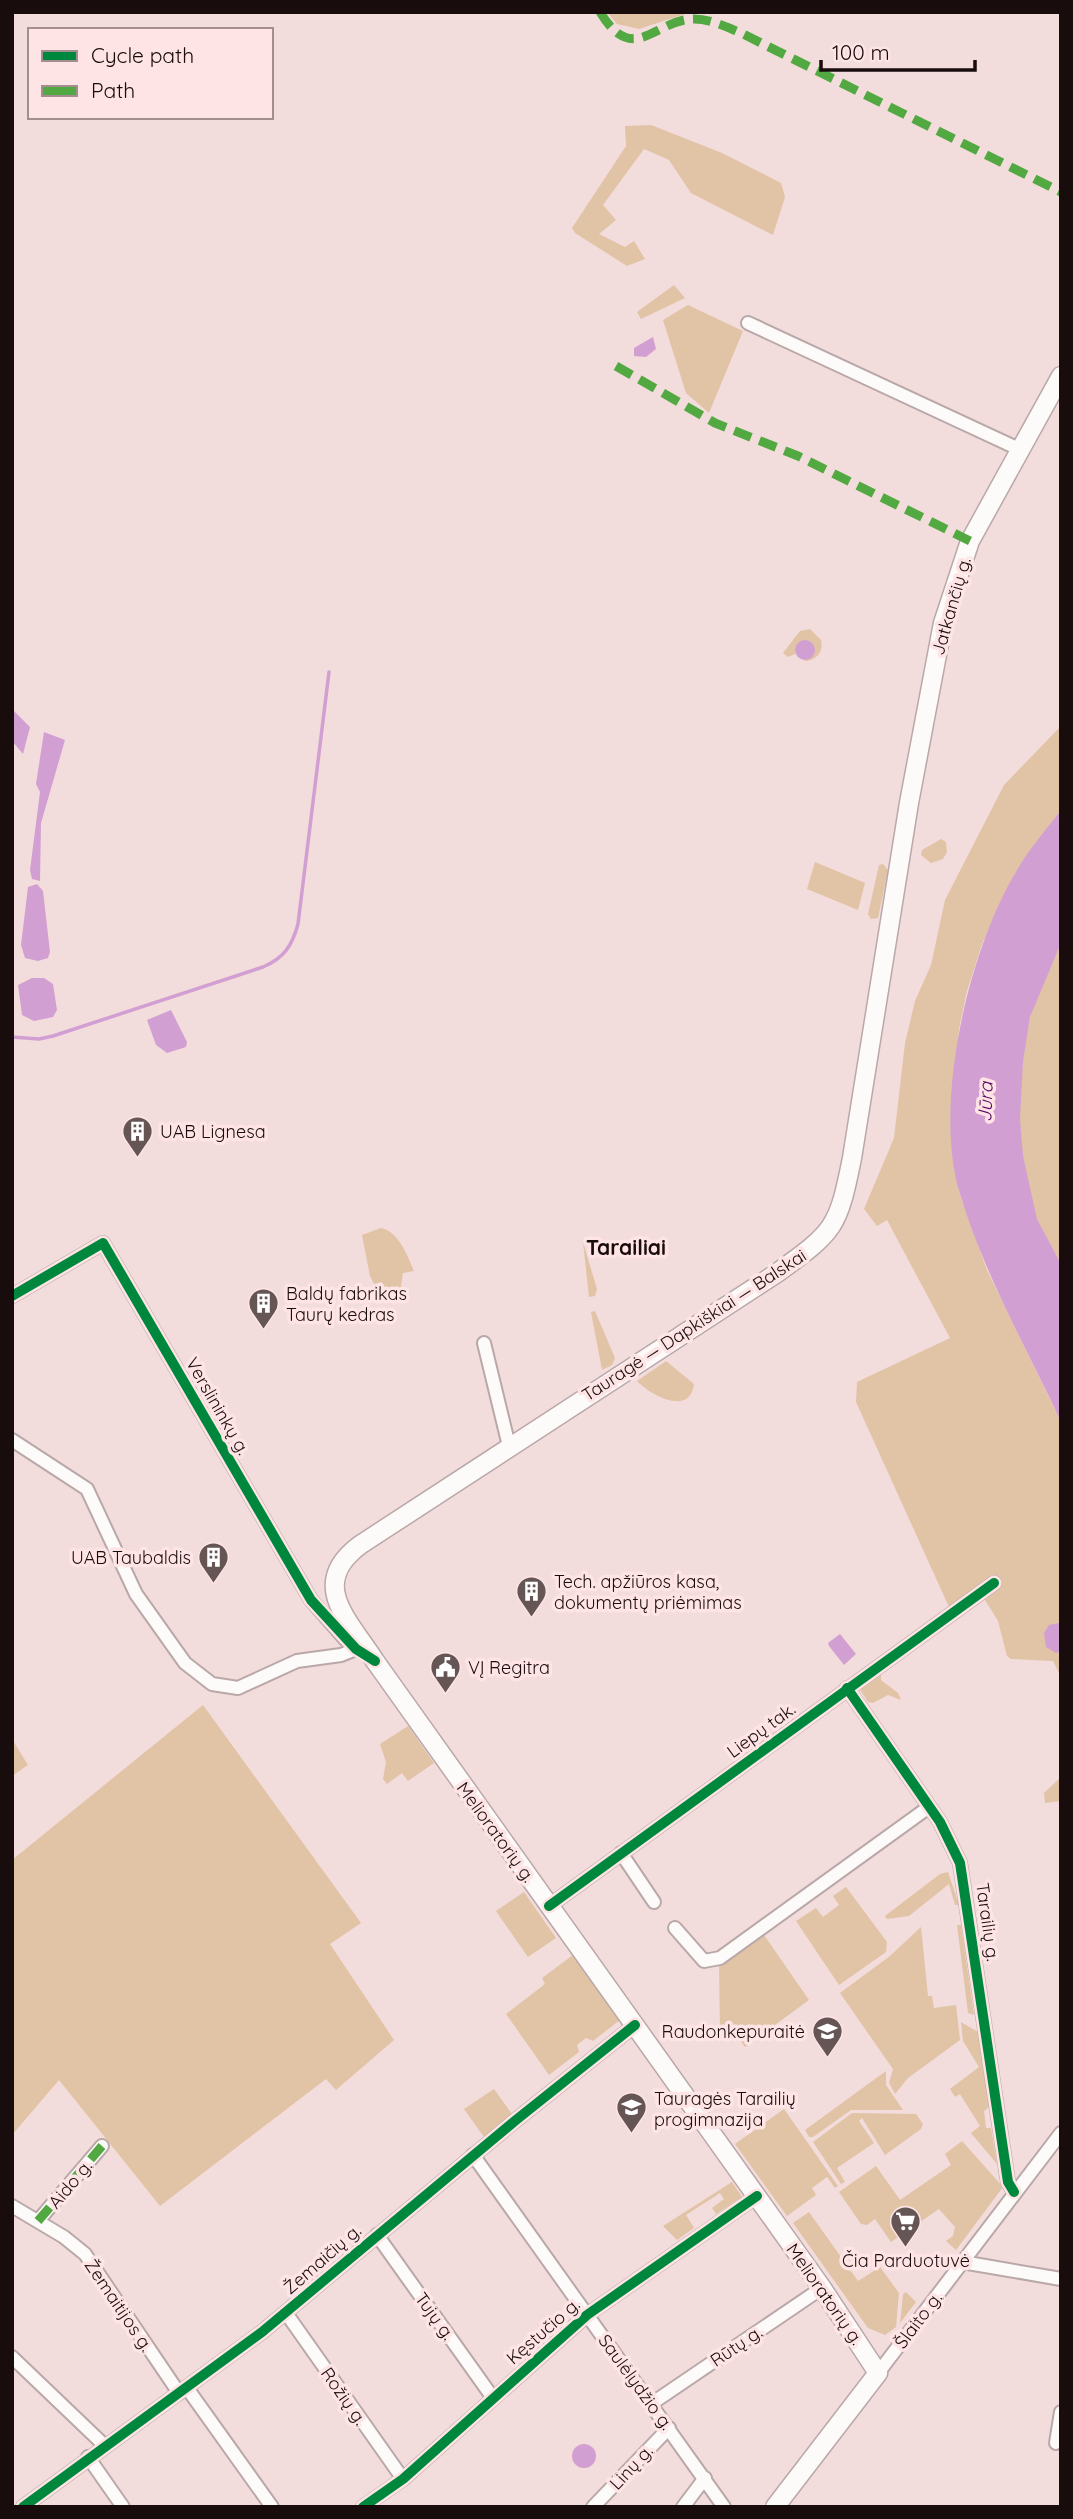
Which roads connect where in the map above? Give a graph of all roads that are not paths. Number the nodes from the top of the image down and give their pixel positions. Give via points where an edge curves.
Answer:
1 (748, 323) dead end
2 (1061, 376) edge
3 (1019, 449) junction
4 (900, 856) joint
5 (12, 1296) edge
6 (484, 1343) dead end
7 (12, 1440) edge
8 (509, 1446) junction
9 (343, 1559) joint
10 (994, 1583) dead end
11 (356, 1649) junction
12 (375, 1661) junction
13 (847, 1688) junction
14 (929, 1807) junction
15 (621, 1853) junction
16 (654, 1902) dead end
17 (549, 1906) junction
18 (675, 1928) dead end
19 (635, 2025) junction
20 (1061, 2133) edge
21 (102, 2146) dead end
22 (473, 2155) junction
23 (1014, 2192) junction
24 (757, 2196) junction
25 (12, 2206) edge
26 (38, 2221) junction
27 (377, 2235) junction
28 (962, 2262) junction
29 (1061, 2279) edge
30 (822, 2288) junction
31 (286, 2313) junction
32 (587, 2315) junction
33 (12, 2357) edge
34 (878, 2372) junction
35 (183, 2390) junction
36 (493, 2398) junction
37 (651, 2404) junction
38 (1061, 2412) edge
39 (669, 2428) junction
40 (1056, 2443) dead end
41 (104, 2445) junction
42 (88, 2457) junction
43 (705, 2478) junction
44 (402, 2479) junction
45 (23, 2507) edge
46 (122, 2507) edge
47 (272, 2507) edge
48 (363, 2507) edge
49 (593, 2507) edge
50 (682, 2507) edge
51 (724, 2507) edge
52 (775, 2507) edge

1 - 3 street
2 - 3 main road, Jatkančių g.
3 - 4 main road, Jatkančių g. via 970,541 948,603
4 - 8 main road, Tauragė — Dapkiškiai — Balskai via 852,1158 842,1207 829,1232 777,1273
5 - 11 street, Verslininkų g. via 103,1243 288,1564 327,1620
6 - 8 street
7 - 11 street via 87,1489 136,1594 186,1663 212,1684 238,1688 297,1661
8 - 9 main road, Tauragė — Dapkiškiai — Balskai
9 - 12 main road, Melioratorių g. via 335,1573 336,1595
10 - 13 street, Liepų tak.
11 - 12 street, Verslininkų g.
12 - 17 main road, Melioratorių g.
13 - 14 street, Tarailių g.
13 - 15 street, Liepų tak.
14 - 18 street via 720,1958 704,1961
14 - 23 street, Tarailių g. via 954,1846 965,1880 1008,2182
15 - 16 street
15 - 17 street, Liepų tak.
17 - 19 main road, Melioratorių g.
19 - 22 street, Žemaičių g.
19 - 24 main road, Melioratorių g.
20 - 23 street, Šlaito g.
21 - 26 street, Aido g.
22 - 27 street, Žemaičių g.
22 - 32 street, Saulėlydžio g.
23 - 28 street, Šlaito g.
24 - 30 main road, Melioratorių g.
24 - 32 street, Kęstučio g.
25 - 26 street, Žemaitijos g.
26 - 35 street, Žemaitijos g. via 85,2254
27 - 31 street, Žemaičių g.
27 - 36 street, Tujų g.
28 - 29 street
28 - 34 street, Šlaito g.
30 - 34 main road, Melioratorių g.
30 - 37 street, Rūtų g.
31 - 35 street, Žemaičių g.
31 - 44 street, Rožių g.
32 - 36 street, Kęstučio g.
32 - 37 street, Saulėlydžio g.
33 - 41 street
34 - 52 main road, Šlaito g.
35 - 41 street, Žemaičių g.
35 - 47 street, Žemaitijos g.
36 - 44 street, Kęstučio g.
37 - 39 street, Saulėlydžio g.
38 - 40 street
39 - 43 street, Saulėlydžio g.
39 - 49 street, Linų g.
41 - 42 street, Žemaičių g.
42 - 45 street, Žemaičių g.
42 - 46 street
43 - 50 street
43 - 51 street, Saulėlydžio g.
44 - 48 street, Kęstučio g.

